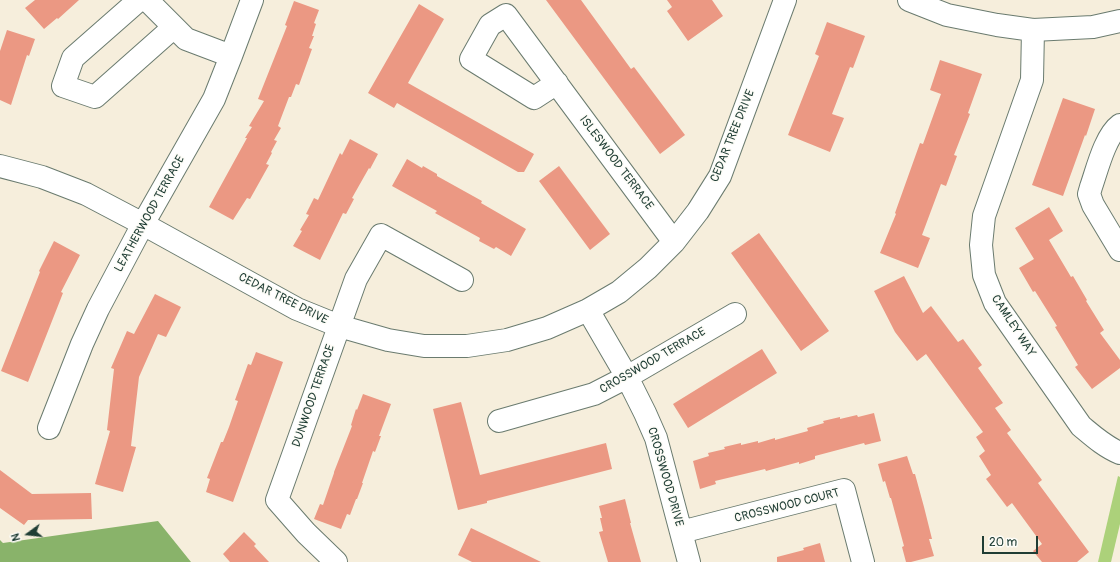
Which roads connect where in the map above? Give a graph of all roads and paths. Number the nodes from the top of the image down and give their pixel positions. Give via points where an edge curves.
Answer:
1 (139, 0) edge
2 (147, 0) edge
3 (252, 0) edge
4 (785, 0) edge
5 (909, 0) edge
6 (1120, 21) edge
7 (174, 27) junction
8 (1033, 30) junction
9 (231, 56) junction
10 (557, 83) dead end
11 (1120, 125) edge
12 (0, 166) edge
13 (143, 224) junction
14 (674, 242) junction
15 (1120, 250) edge
16 (462, 280) dead end
17 (588, 310) junction
18 (735, 314) dead end
19 (339, 326) junction
20 (627, 378) junction
21 (498, 421) dead end
22 (49, 428) dead end
23 (1120, 453) edge
24 (681, 532) junction
25 (336, 562) edge
26 (689, 562) edge
27 (863, 562) edge

1 - 7 street via 73,58 63,86 95,97
2 - 7 street
3 - 9 street, LEATHERWOOD TERRACE
4 - 14 street, CEDAR TREE DRIVE via 720,176
5 - 8 street via 947,15
6 - 8 street via 1093,27
7 - 9 street via 186,39
8 - 23 street, CAMLEY WAY via 1032,80 984,216 980,245 984,274 995,303 1081,426
9 - 13 street, LEATHERWOOD TERRACE via 214,98
10 - 14 street, ISLESWOOD TERRACE
11 - 15 street via 1107,142 1089,194
12 - 13 street, CEDAR TREE DRIVE via 42,177 86,194
13 - 19 street, CEDAR TREE DRIVE via 297,308
13 - 22 street, LEATHERWOOD TERRACE via 98,309
14 - 17 street, CEDAR TREE DRIVE via 619,292
16 - 19 street, DUNWOOD TERRACE via 382,235 356,279
17 - 19 street, CEDAR TREE DRIVE via 547,328 507,340 467,346 424,346 388,340
17 - 20 street, CROSSWOOD DRIVE
18 - 20 street, CROSSWOOD TERRACE
19 - 25 street, DUNWOOD TERRACE via 278,500 306,533
20 - 21 street, CROSSWOOD TERRACE via 594,394
20 - 24 street, CROSSWOOD DRIVE via 656,438
24 - 26 street, CROSSWOOD DRIVE
24 - 27 street, CROSSWOOD COURT via 844,490

